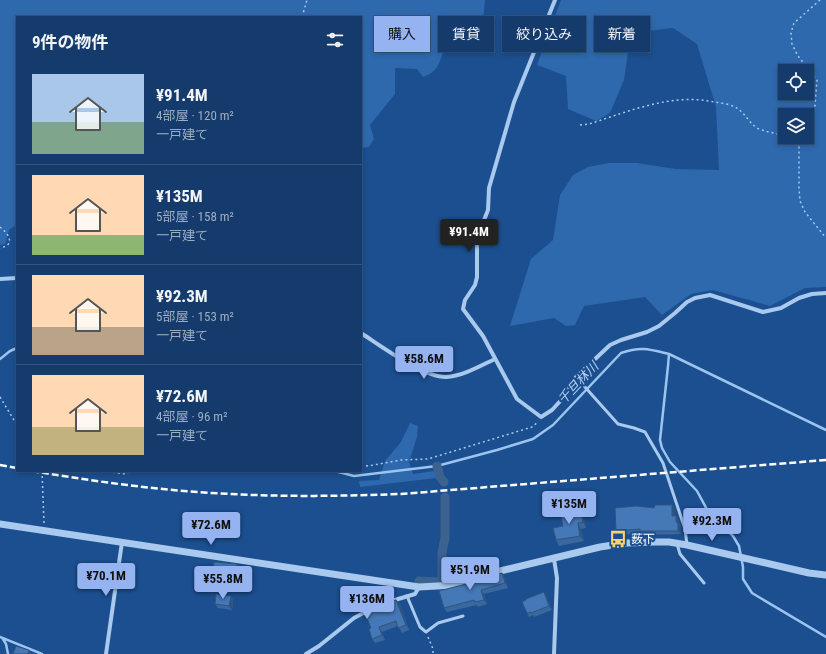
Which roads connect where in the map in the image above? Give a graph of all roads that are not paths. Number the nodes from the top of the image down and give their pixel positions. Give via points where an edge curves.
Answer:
1 (555, 0) edge
2 (16, 278) edge
3 (0, 279) edge
4 (826, 293) edge
5 (362, 334) edge
6 (495, 359) junction
7 (576, 377) junction
8 (0, 524) edge
9 (122, 542) junction
10 (677, 544) junction
11 (687, 545) junction
12 (554, 558) junction
13 (826, 575) edge
14 (704, 583) dead end
15 (419, 587) junction
16 (407, 596) junction
17 (463, 616) dead end
18 (106, 654) edge
19 (306, 654) edge
20 (554, 654) edge

1 - 6 street via 514,102 489,188 488,210 479,233 477,277 463,309 483,336
2 - 3 street
4 - 7 street via 798,298 780,308 762,312 710,295 695,298 659,326 610,345
5 - 6 street via 434,376 459,375
6 - 7 street via 517,399 540,417 552,410 563,398
7 - 11 lane via 618,424 645,432 663,464 685,530
8 - 9 street
9 - 15 street
9 - 18 street
10 - 11 street
10 - 12 street via 626,543
10 - 14 lane via 680,554
11 - 13 street
12 - 15 street via 454,585
12 - 20 street via 557,578
15 - 16 street via 415,594
16 - 17 lane via 420,627 426,632 438,624
16 - 19 street via 378,605 354,618

